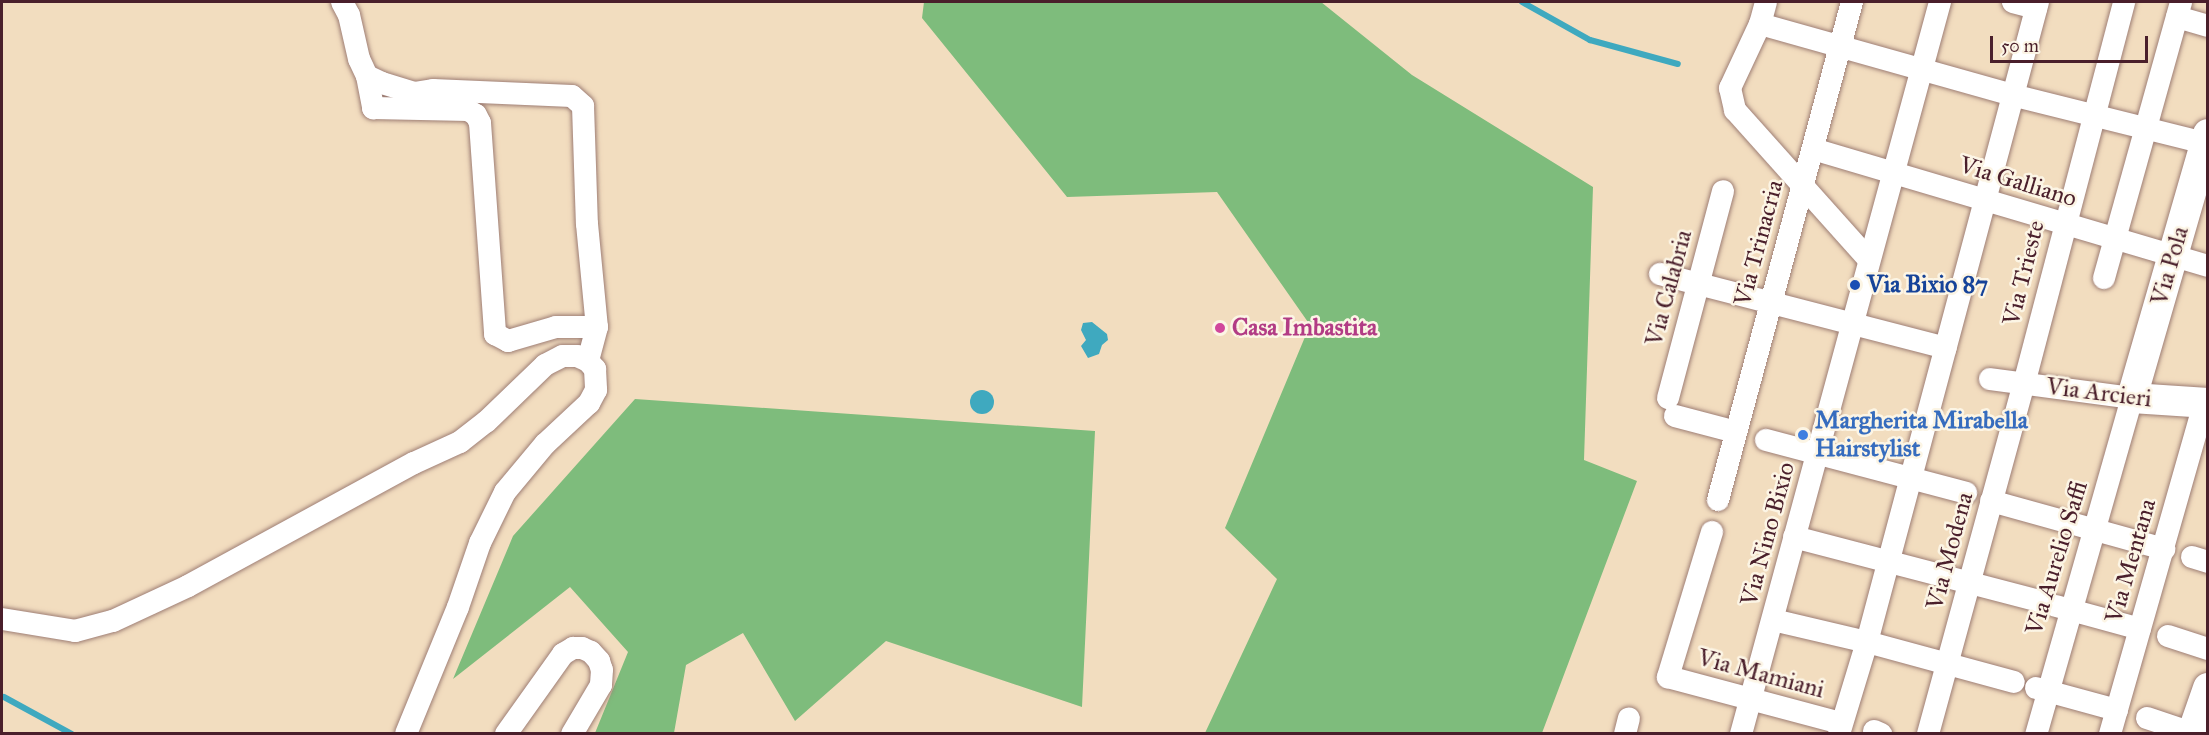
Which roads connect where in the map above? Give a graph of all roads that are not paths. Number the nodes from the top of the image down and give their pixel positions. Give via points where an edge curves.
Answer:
1 (342, 2) edge
2 (1766, 2) edge
3 (1852, 2) edge
4 (1940, 2) edge
5 (2013, 2) edge
6 (2122, 2) edge
7 (2037, 5) edge
8 (2179, 9) edge
9 (1760, 24) junction
10 (2208, 26) edge
11 (1840, 45) junction
12 (1923, 69) junction
13 (2012, 95) junction
14 (416, 101) junction
15 (2095, 114) junction
16 (2146, 127) junction
17 (2206, 139) edge
18 (1813, 150) junction
19 (1894, 172) junction
20 (1803, 185) junction
21 (1723, 191) dead end
22 (1985, 201) junction
23 (2064, 225) junction
24 (2115, 240) junction
25 (2173, 256) junction
26 (1869, 260) junction
27 (2208, 266) edge
28 (1660, 274) dead end
29 (2104, 278) dead end
30 (1698, 284) junction
31 (1771, 303) junction
32 (1852, 326) junction
33 (597, 327) junction
34 (1946, 348) junction
35 (588, 361) junction
36 (1990, 379) dead end
37 (2024, 384) junction
38 (2132, 398) junction
39 (2206, 399) edge
40 (1736, 432) junction
41 (1766, 440) dead end
42 (1817, 454) junction
43 (1910, 479) junction
44 (1966, 493) dead end
45 (1718, 500) dead end
46 (1991, 501) junction
47 (2095, 529) junction
48 (1712, 532) dead end
49 (1794, 537) junction
50 (2164, 549) junction
51 (1888, 560) junction
52 (1969, 583) junction
53 (2053, 605) junction
54 (2, 619) edge
55 (1773, 620) junction
56 (2140, 629) junction
57 (2168, 636) dead end
58 (1867, 642) junction
59 (2208, 649) edge
60 (1947, 665) junction
61 (2014, 682) dead end
62 (2208, 688) edge
63 (2042, 689) junction
64 (1750, 699) junction
65 (2117, 710) junction
66 (2147, 718) dead end
67 (1840, 728) edge
68 (2192, 733) edge
69 (406, 734) edge
70 (506, 734) edge
71 (572, 734) edge
72 (1741, 734) edge
73 (1928, 734) edge
74 (2036, 734) edge
75 (2110, 734) edge

1 - 14 street via 367,76
2 - 9 street
3 - 11 street, Via Trinacria
4 - 12 street, Via Nino Bixio
5 - 7 street
6 - 15 street, Via Trieste
7 - 13 street
8 - 10 street
8 - 16 street
9 - 11 street
9 - 20 street via 1730,88 1735,110
11 - 12 street
11 - 18 street, Via Trinacria
12 - 13 street
12 - 19 street, Via Nino Bixio
13 - 15 street
13 - 22 street
14 - 33 street via 468,111 480,123 495,334 508,341 556,327
14 - 33 street via 433,90 572,96 579,100 583,106 587,224
15 - 16 street
15 - 23 street, Via Trieste
16 - 17 street
16 - 24 street
17 - 25 main road, Via Pola
18 - 19 street, Via Galliano
18 - 20 street, Via Trinacria
19 - 22 street, Via Galliano
19 - 26 street, Via Nino Bixio
20 - 26 street
20 - 31 street, Via Trinacria
21 - 30 street, Via Calabria
22 - 23 street, Via Galliano
22 - 34 street
23 - 24 street, Via Galliano
23 - 37 street, Via Trieste
24 - 25 street, Via Galliano
24 - 29 street
25 - 27 street, Via Galliano
25 - 38 main road, Via Pola
26 - 32 street, Via Nino Bixio
28 - 30 street
30 - 31 street
30 - 40 street, Via Calabria via 1671,407
31 - 32 street
31 - 40 street, Via Trinacria
32 - 34 street
32 - 42 street, Via Nino Bixio
33 - 35 street
34 - 43 street
35 - 54 street via 563,356 545,365 460,442 188,586 113,621 75,631
35 - 69 street via 595,369 596,390 589,403 517,476 497,507
36 - 37 street, Via Arcieri
37 - 38 street, Via Arcieri
37 - 46 street, Via Modena
38 - 39 main road, Via Arcieri
38 - 47 street, Via Aurelio Saffi
39 - 50 street, Via Mentana
40 - 45 street, Via Trinacria
41 - 42 street
42 - 43 street
42 - 49 street, Via Nino Bixio
43 - 44 street
43 - 51 street
46 - 47 street
46 - 52 street, Via Modena
47 - 50 street
47 - 53 street, Via Aurelio Saffi
48 - 64 street, Via Mamiani via 1668,677
49 - 51 street
49 - 55 street, Via Nino Bixio
50 - 56 street, Via Mentana
51 - 52 street
51 - 58 street
52 - 53 street
52 - 60 street, Via Modena
53 - 56 street
53 - 63 street, Via Aurelio Saffi
55 - 58 street
55 - 64 street, Via Nino Bixio
56 - 65 street, Via Mentana
57 - 59 street
58 - 60 street
58 - 67 street
60 - 61 street
60 - 73 street, Via Modena
62 - 68 main road
63 - 65 street
63 - 74 street, Via Aurelio Saffi
64 - 67 street, Via Mamiani
64 - 72 street, Via Nino Bixio
65 - 75 street, Via Mentana
66 - 68 street
70 - 71 street via 563,654 582,648 599,661 601,685

